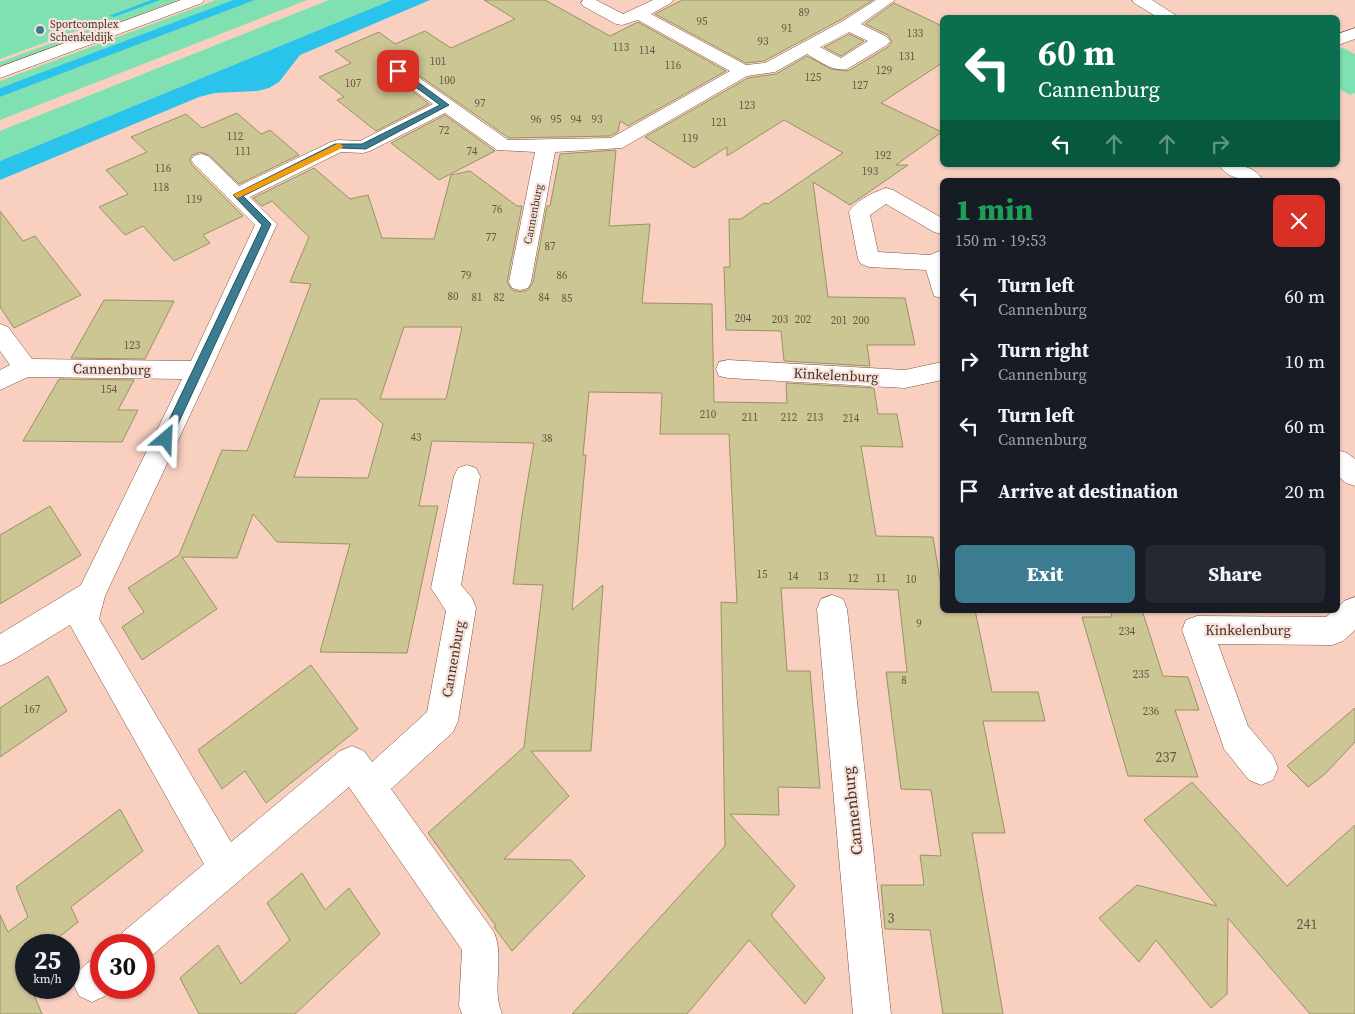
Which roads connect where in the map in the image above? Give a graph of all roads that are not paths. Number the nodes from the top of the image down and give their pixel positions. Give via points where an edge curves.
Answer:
1 (196, 0) edge
2 (595, 0) edge
3 (665, 0) edge
4 (887, 0) edge
5 (1140, 0) edge
6 (639, 14) junction
7 (1167, 15) edge
8 (848, 25) junction
9 (1355, 32) edge
10 (1340, 39) edge
11 (808, 48) junction
12 (398, 71) dead end
13 (743, 71) junction
14 (0, 73) edge
15 (446, 105) junction
16 (546, 146) junction
17 (201, 160) dead end
18 (1232, 167) edge
19 (1250, 178) edge
20 (237, 195) junction
21 (940, 226) edge
22 (939, 260) edge
23 (520, 282) dead end
24 (0, 333) edge
25 (25, 368) junction
26 (728, 369) dead end
27 (199, 370) junction
28 (940, 371) edge
29 (0, 381) edge
30 (1340, 463) edge
31 (1355, 474) edge
32 (467, 476) dead end
33 (91, 595) junction
34 (832, 609) dead end
35 (1355, 611) edge
36 (0, 651) edge
37 (1261, 768) dead end
38 (369, 787) junction
39 (226, 868) junction
40 (149, 934) edge
41 (483, 1014) edge
42 (872, 1014) edge

1 - 14 street
2 - 6 street via 589,3 622,20
3 - 6 street
4 - 8 street
5 - 7 street
6 - 13 street
8 - 11 street
8 - 11 street via 881,41 841,65
9 - 10 street
11 - 13 street via 769,68
12 - 15 street
13 - 16 street via 615,144
15 - 16 street via 504,146
15 - 20 street via 363,147 338,146
16 - 23 street, Cannenburg
17 - 20 street
18 - 19 street
20 - 27 street via 266,224
21 - 22 street via 886,195 859,212 869,259
24 - 25 street
25 - 27 street, Cannenburg
25 - 29 street, Cannenburg
26 - 28 street, Kinkelenburg via 905,379
27 - 33 street
30 - 31 street
32 - 38 street, Cannenburg via 446,588 461,608 442,721
33 - 36 street
33 - 39 street via 83,621
34 - 42 street, Cannenburg
35 - 37 street, Kinkelenburg via 1332,631 1197,630 1236,737
38 - 39 street via 352,763
38 - 41 street via 481,945 478,1006
39 - 40 street

